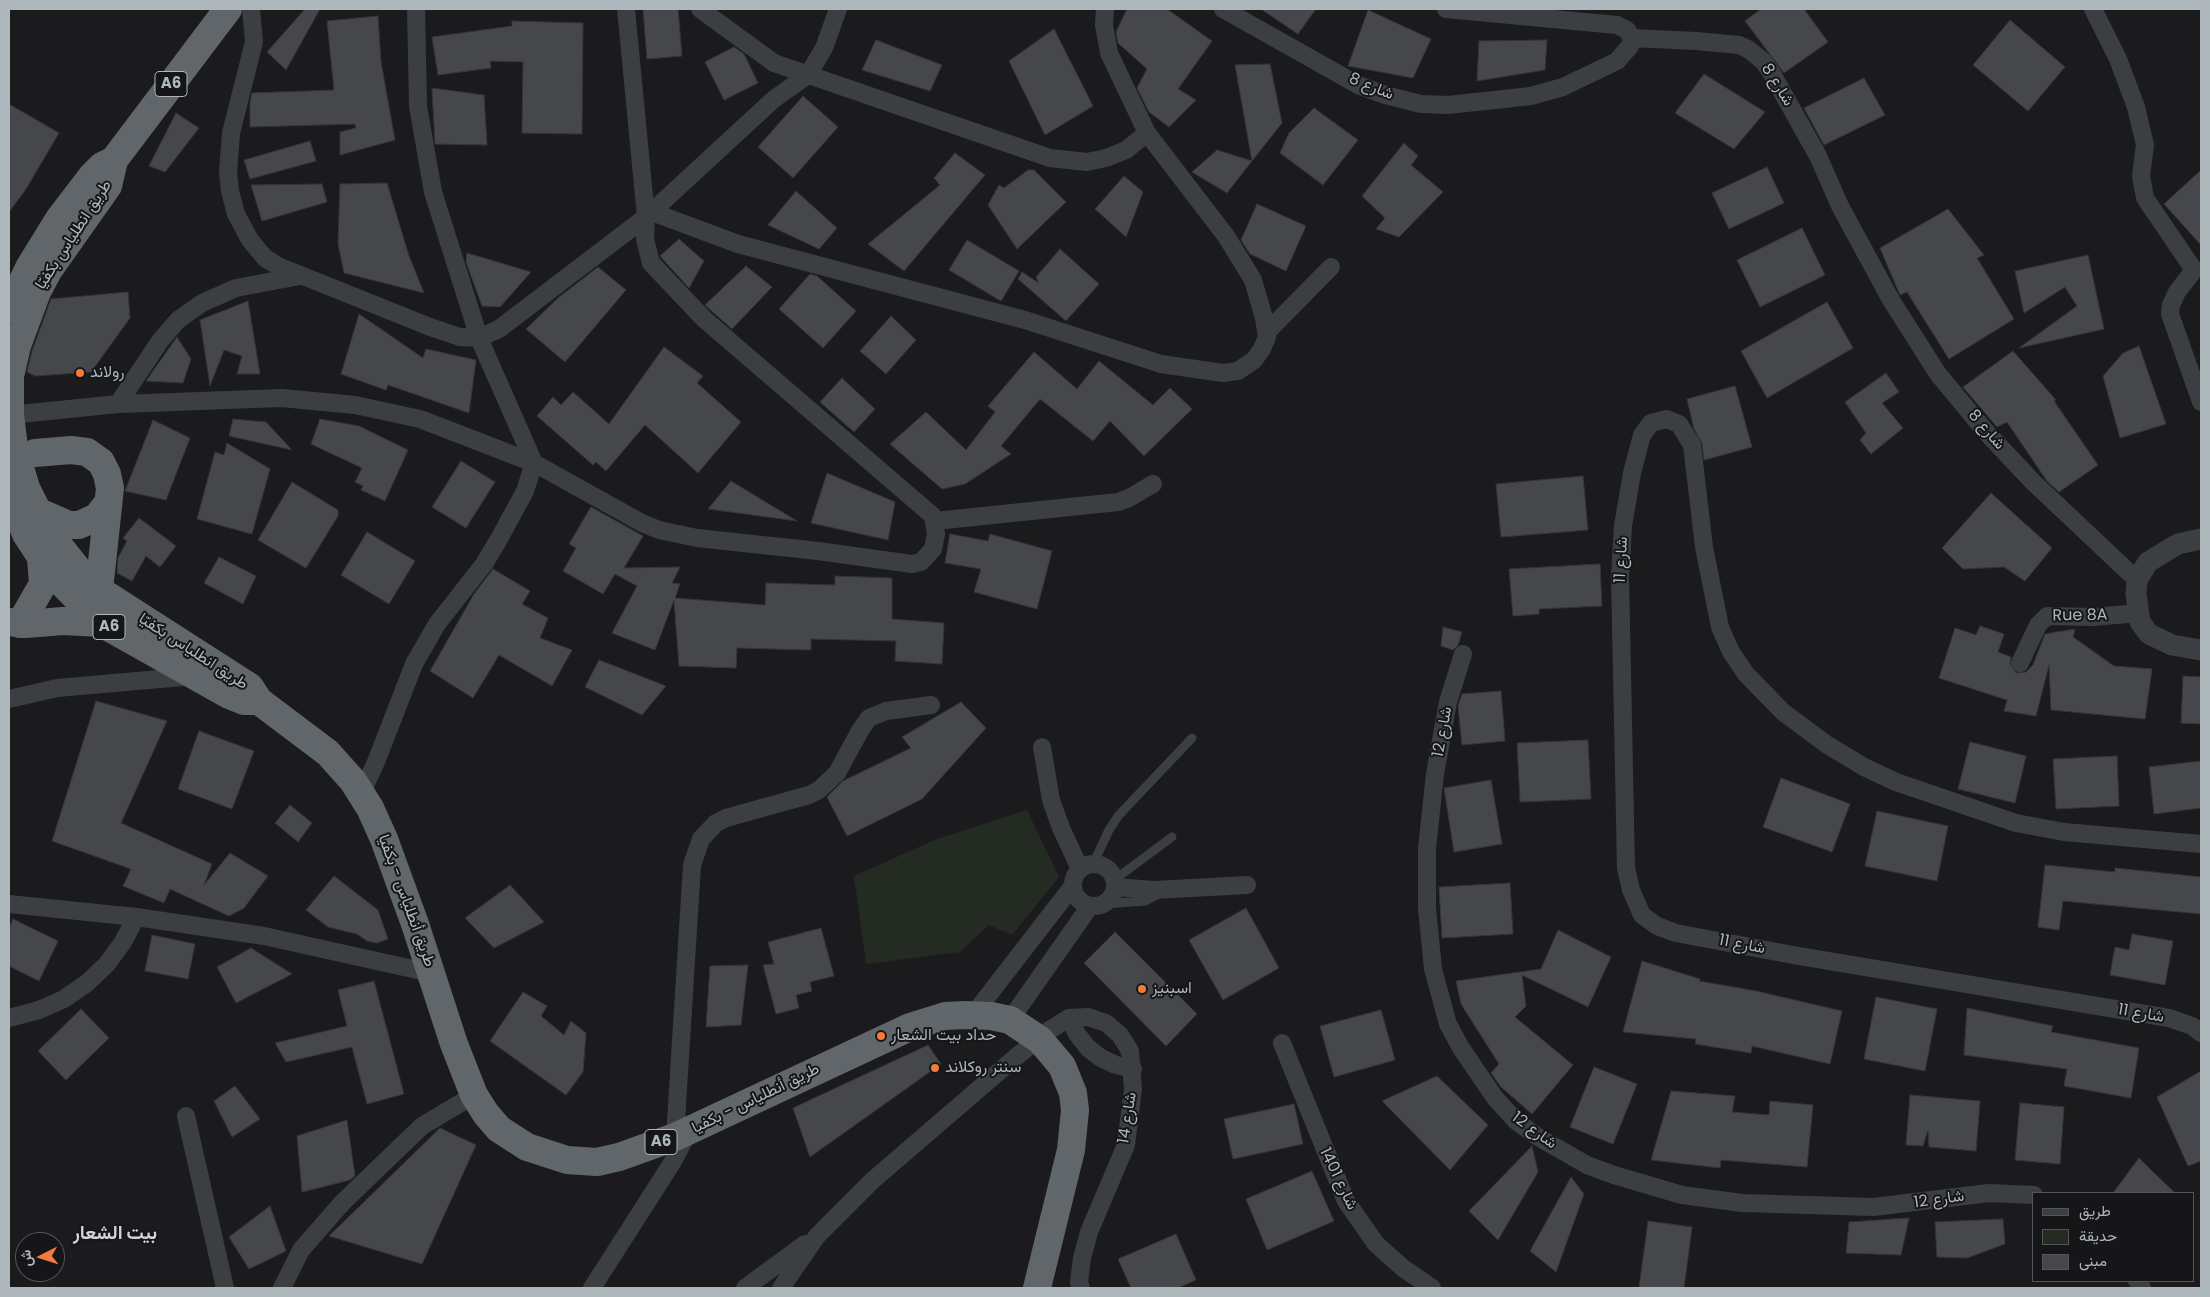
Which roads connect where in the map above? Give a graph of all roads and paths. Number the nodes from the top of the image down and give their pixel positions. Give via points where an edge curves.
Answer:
1 (228, 9) edge
2 (251, 9) edge
3 (416, 9) edge
4 (626, 9) edge
5 (700, 9) edge
6 (838, 9) edge
7 (1105, 9) edge
8 (1223, 9) edge
9 (1446, 9) edge
10 (2092, 9) edge
11 (1632, 38) junction
12 (808, 75) junction
13 (1147, 133) junction
14 (114, 160) junction
15 (649, 214) junction
16 (1330, 267) dead end
17 (2198, 274) edge
18 (300, 276) junction
19 (9, 309) edge
20 (1267, 332) junction
21 (479, 338) junction
22 (2201, 402) edge
23 (118, 404) junction
24 (10, 415) junction
25 (35, 453) dead end
26 (534, 463) junction
27 (1152, 484) dead end
28 (9, 494) edge
29 (107, 504) junction
30 (37, 511) junction
31 (935, 521) junction
32 (2201, 539) edge
33 (41, 558) junction
34 (2136, 580) junction
35 (98, 590) junction
36 (2138, 613) junction
37 (101, 622) junction
38 (14, 623) edge
39 (2201, 650) edge
40 (1463, 654) dead end
41 (2020, 663) dead end
42 (194, 676) junction
43 (9, 699) edge
44 (259, 701) junction
45 (931, 705) dead end
46 (1192, 738) dead end
47 (1042, 746) dead end
48 (361, 794) junction
49 (1172, 837) dead end
50 (2201, 844) edge
51 (1087, 866) junction
52 (1115, 884) junction
53 (1247, 885) dead end
54 (1072, 888) junction
55 (1166, 889) junction
56 (9, 904) edge
57 (1097, 905) junction
58 (136, 917) junction
59 (431, 973) junction
60 (973, 1015) junction
61 (9, 1018) edge
62 (1069, 1018) junction
63 (1010, 1020) junction
64 (2201, 1033) edge
65 (1040, 1040) junction
66 (1282, 1044) dead end
67 (1088, 1048) junction
68 (1062, 1066) junction
69 (1133, 1069) junction
70 (474, 1095) junction
71 (186, 1116) dead end
72 (682, 1134) junction
73 (2032, 1195) edge
74 (816, 1236) junction
75 (224, 1288) edge
76 (282, 1288) edge
77 (592, 1288) edge
78 (744, 1288) edge
79 (781, 1288) edge
80 (1037, 1288) edge
81 (1081, 1288) edge
82 (1432, 1288) edge

1 - 14 highway, A6
2 - 18 street via 254,42 231,133 230,191 236,214 250,240 265,258
3 - 21 street via 418,106 425,149 444,228
4 - 15 street
5 - 12 street via 762,56
6 - 12 street via 824,48
7 - 13 street via 1109,53
8 - 11 street, شارع 8 via 1358,85 1421,104 1448,105 1531,96 1563,86 1617,61 1630,46
9 - 11 street via 1617,25 1627,30
10 - 17 street via 2132,92 2145,145 2141,183 2145,198
11 - 34 street, شارع 8 via 1738,45 1763,60 1818,156 1840,206 1890,300 1938,374 2033,482
12 - 13 street via 1050,158 1087,162 1106,158 1126,150
12 - 15 street via 774,99
13 - 20 street via 1226,236 1248,273 1259,299
14 - 19 highway, طريق انطلياس بكفيّا / A6 via 92,176 59,220 30,266
14 - 24 highway, طريق انطلياس بكفيّا / A6 via 108,186 48,271 37,292 17,346 10,376
15 - 20 street via 738,244 1025,320 1161,364 1223,373 1238,371 1254,360 1262,349
15 - 21 street via 499,329
15 - 31 street via 644,228 647,254 657,271 704,319
16 - 20 street
17 - 22 street via 2177,292 2170,314
18 - 21 street via 460,337
18 - 23 street via 236,288 202,303 178,320 160,341
21 - 26 street
23 - 24 street
23 - 26 street via 282,398 356,405 420,419
24 - 30 highway, طريق انطلياس بكفيّا / A6 via 18,465
25 - 29 highway via 76,450 94,457 109,479
26 - 31 street via 642,523 697,538 916,564 926,559 933,549
26 - 48 street via 525,491 499,539 484,564 437,624 414,664
27 - 31 street via 1118,502
28 - 33 highway, طريق انطلياس بكفيّا / A6
29 - 30 highway via 97,518 79,525 68,525
29 - 35 highway
30 - 35 highway, طريق انطلياس بكفيّا / A6 via 48,532
32 - 34 street via 2178,544 2158,554
33 - 37 highway, طريق انطلياس بكفيّا / A6
33 - 38 highway via 43,584
34 - 36 street
35 - 44 highway, طريق انطلياس بكفيّا / A6 via 234,676 250,688
36 - 39 street via 2144,628 2155,638 2183,648
36 - 41 street, Rue 8A via 2093,617 2046,616 2038,625
37 - 38 highway
37 - 42 highway, طريق انطلياس بكفيّا / A6
40 - 73 street, شارع 12 via 1448,702 1435,774 1427,848 1427,908 1433,969 1445,1016 1461,1048 1495,1098 1516,1121 1587,1165 1682,1195 1742,1203 1872,1207 1989,1193
42 - 43 street via 56,688
42 - 44 highway, طريق انطلياس بكفيّا / A6 via 236,698
44 - 48 highway, طريق أنطلياس - بكفيا / A6 via 328,754
45 - 72 street via 886,711 869,718 837,773 819,790 726,818 701,838 692,866
46 - 51 lane via 1119,815
47 - 51 street via 1051,800 1061,828
48 - 59 highway, طريق أنطلياس - بكفيا / A6 via 392,856
49 - 52 lane
50 - 64 street, شارع 11 via 2064,832 2016,823 1896,782 1826,744 1784,712 1746,674 1731,652 1720,627 1704,548 1692,445 1679,424 1666,419 1651,423 1642,435 1623,526 1620,576 1626,868 1642,915 1657,926 1676,933 2169,1018 2192,1026
51 - 52 street via 1107,868
51 - 54 street via 1073,880
52 - 55 street
52 - 57 street via 1109,900
53 - 55 street
54 - 57 street via 1080,902
54 - 60 street
55 - 57 lane via 1145,901
56 - 58 street
57 - 63 street
58 - 59 street via 264,936
58 - 61 street via 112,956 87,983 64,999
59 - 70 highway, طريق أنطلياس - بكفيا / A6
60 - 63 highway, طريق أنطلياس - بكفيا / A6
60 - 72 highway, طريق أنطلياس - بكفيا / A6 via 945,1016 910,1027
62 - 65 street
62 - 67 street
62 - 69 street, شارع 14 via 1088,1017 1106,1023 1120,1035 1130,1051
63 - 65 highway, طريق أنطلياس - بكفيا / A6
65 - 68 highway, طريق أنطلياس - بكفيا / A6
65 - 74 street via 880,1174
66 - 82 street, شارع 1401 via 1346,1201 1376,1244
67 - 68 street
67 - 69 street via 1101,1058
68 - 80 highway, طريق أنطلياس - بكفيا / A6 via 1073,1093 1074,1130
69 - 81 street, شارع 14 via 1126,1145 1089,1232 1082,1258
70 - 72 highway, طريق أنطلياس - بكفيا / A6 via 500,1129 514,1140 567,1160 608,1160
70 - 76 street via 422,1126 342,1203 301,1250
71 - 75 street
72 - 77 street via 672,1163
74 - 78 street
74 - 79 street

